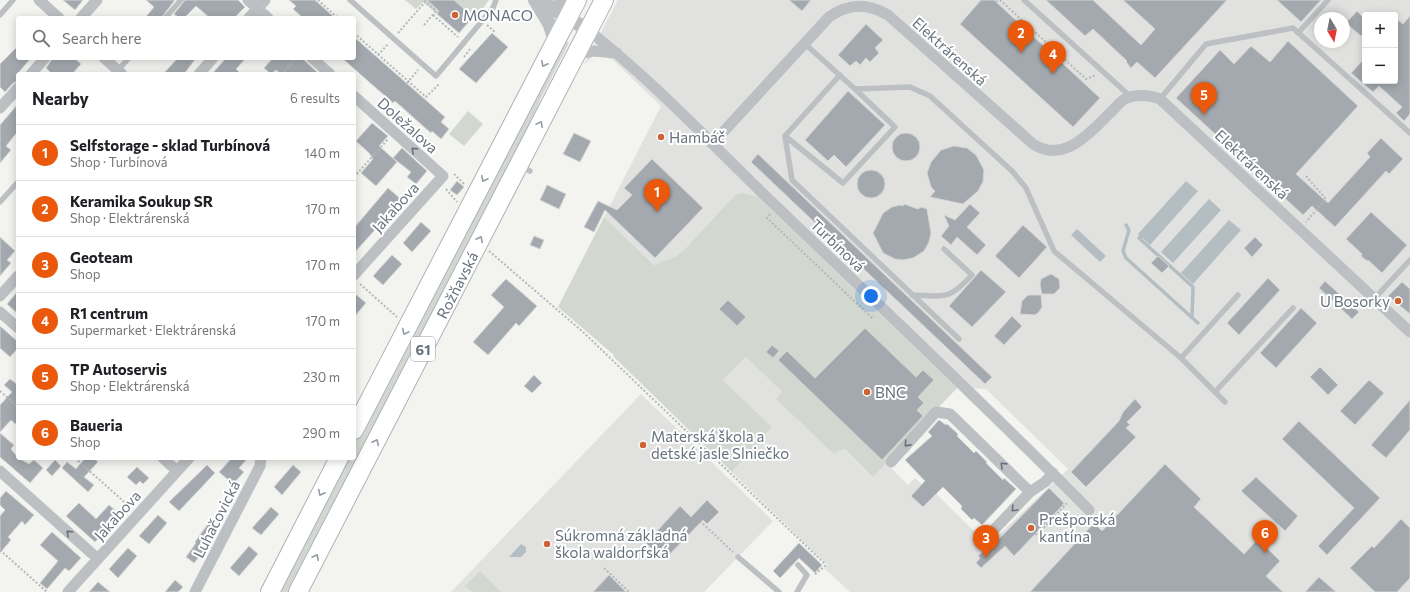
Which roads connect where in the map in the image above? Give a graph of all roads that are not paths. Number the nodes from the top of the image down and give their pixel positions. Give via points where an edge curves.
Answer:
1 (13, 0) edge
2 (39, 0) edge
3 (97, 0) edge
4 (181, 0) edge
5 (248, 0) edge
6 (265, 0) edge
7 (350, 0) edge
8 (496, 0) edge
9 (535, 0) edge
10 (539, 0) edge
11 (577, 0) edge
12 (604, 0) edge
13 (1024, 0) edge
14 (1328, 0) edge
15 (847, 3) edge
16 (564, 6) edge
17 (257, 9) junction
18 (0, 15) edge
19 (57, 16) edge
20 (83, 16) edge
21 (167, 16) edge
22 (251, 16) edge
23 (266, 16) edge
24 (588, 30) junction
25 (1298, 33) junction
26 (555, 42) junction
27 (804, 43) junction
28 (618, 53) junction
29 (576, 55) junction
30 (43, 60) edge
31 (106, 60) edge
32 (128, 60) edge
33 (211, 60) edge
34 (314, 60) edge
35 (33, 72) edge
36 (117, 72) edge
37 (119, 72) edge
38 (201, 72) edge
39 (328, 72) edge
40 (840, 75) junction
41 (855, 88) junction
42 (16, 90) edge
43 (1131, 97) junction
44 (356, 98) edge
45 (1160, 99) junction
46 (0, 108) edge
47 (1410, 133) edge
48 (785, 136) junction
49 (712, 144) junction
50 (443, 176) joint
51 (16, 184) edge
52 (0, 202) edge
53 (944, 249) dead end
54 (1410, 260) edge
55 (356, 277) edge
56 (16, 278) edge
57 (912, 295) junction
58 (1238, 295) dead end
59 (0, 296) edge
60 (1374, 299) junction
61 (1293, 308) dead end
62 (0, 312) edge
63 (16, 326) edge
64 (1410, 332) edge
65 (959, 338) dead end
66 (1180, 358) junction
67 (1215, 392) junction
68 (1224, 402) dead end
69 (356, 426) edge
70 (165, 460) edge
71 (187, 460) edge
72 (261, 460) edge
73 (339, 460) edge
74 (891, 462) dead end
75 (0, 471) edge
76 (177, 471) junction
77 (1053, 473) junction
78 (1030, 492) junction
79 (1089, 510) dead end
80 (986, 538) dead end
81 (738, 557) road end
82 (98, 559) junction
83 (798, 565) dead end
84 (68, 592) edge
85 (195, 592) edge
86 (270, 592) edge
87 (298, 592) edge
88 (779, 592) edge
89 (797, 592) edge

1 - 18 lane
2 - 19 street
3 - 20 street
4 - 21 lane
5 - 17 street
6 - 17 street
7 - 8 lane via 436,76 493,8
9 - 26 street via 550,25
10 - 16 street
11 - 16 main road, Rožňavská / 61
12 - 24 main road, Rožňavská / 61
13 - 43 lane
14 - 25 lane
15 - 27 street, Elektrárenská via 829,17
15 - 43 street, Elektrárenská via 870,7 888,15 984,102 1033,144 1040,147 1057,150 1076,144 1123,100
16 - 24 street
16 - 26 main road, Rožňavská / 61
17 - 22 street
17 - 23 street
24 - 28 street, Turbínová
24 - 29 main road, Rožňavská / 61
25 - 45 lane via 1293,28 1206,44
25 - 47 lane
26 -> 69 main road, Rožňavská / 61
27 - 40 lane
27 - 49 street, Elektrárenská
28 - 29 street via 593,51
28 - 49 street, Turbínová
87 -> 29 main road, Rožňavská / 61 via 524,167
30 - 35 street
31 - 36 street
32 - 37 lane
33 - 38 street
34 - 39 street
40 - 41 lane
40 - 48 lane
41 - 48 lane via 896,127 842,183
41 - 66 lane via 910,87 930,96 1012,171 1026,188 1054,251
42 - 46 street
43 - 45 street
50 -> 44 street, Doležalova
45 - 60 street, Elektrárenská
48 - 57 lane via 792,180
49 - 77 street, Turbínová
50 - 55 street, Jakabova
51 - 52 lane
53 - 57 lane via 972,275 957,291 945,296
54 - 60 lane
56 - 59 street
57 - 65 lane
58 - 66 lane
60 - 64 street, Elektrárenská
61 - 67 lane
62 - 63 street
66 - 67 lane
67 - 68 lane
70 - 76 street
71 - 76 street, Jakabova
72 - 85 street, Luhačovická via 260,466
73 -> 86 main road
78 -> 74 street via 950,414 936,412
82 -> 75 street
76 - 82 street, Jakabova
77 - 78 street
77 - 79 street, Turbínová
78 -> 80 street
81 - 88 lane
82 - 84 street, Jakabova
83 - 89 lane via 807,575

